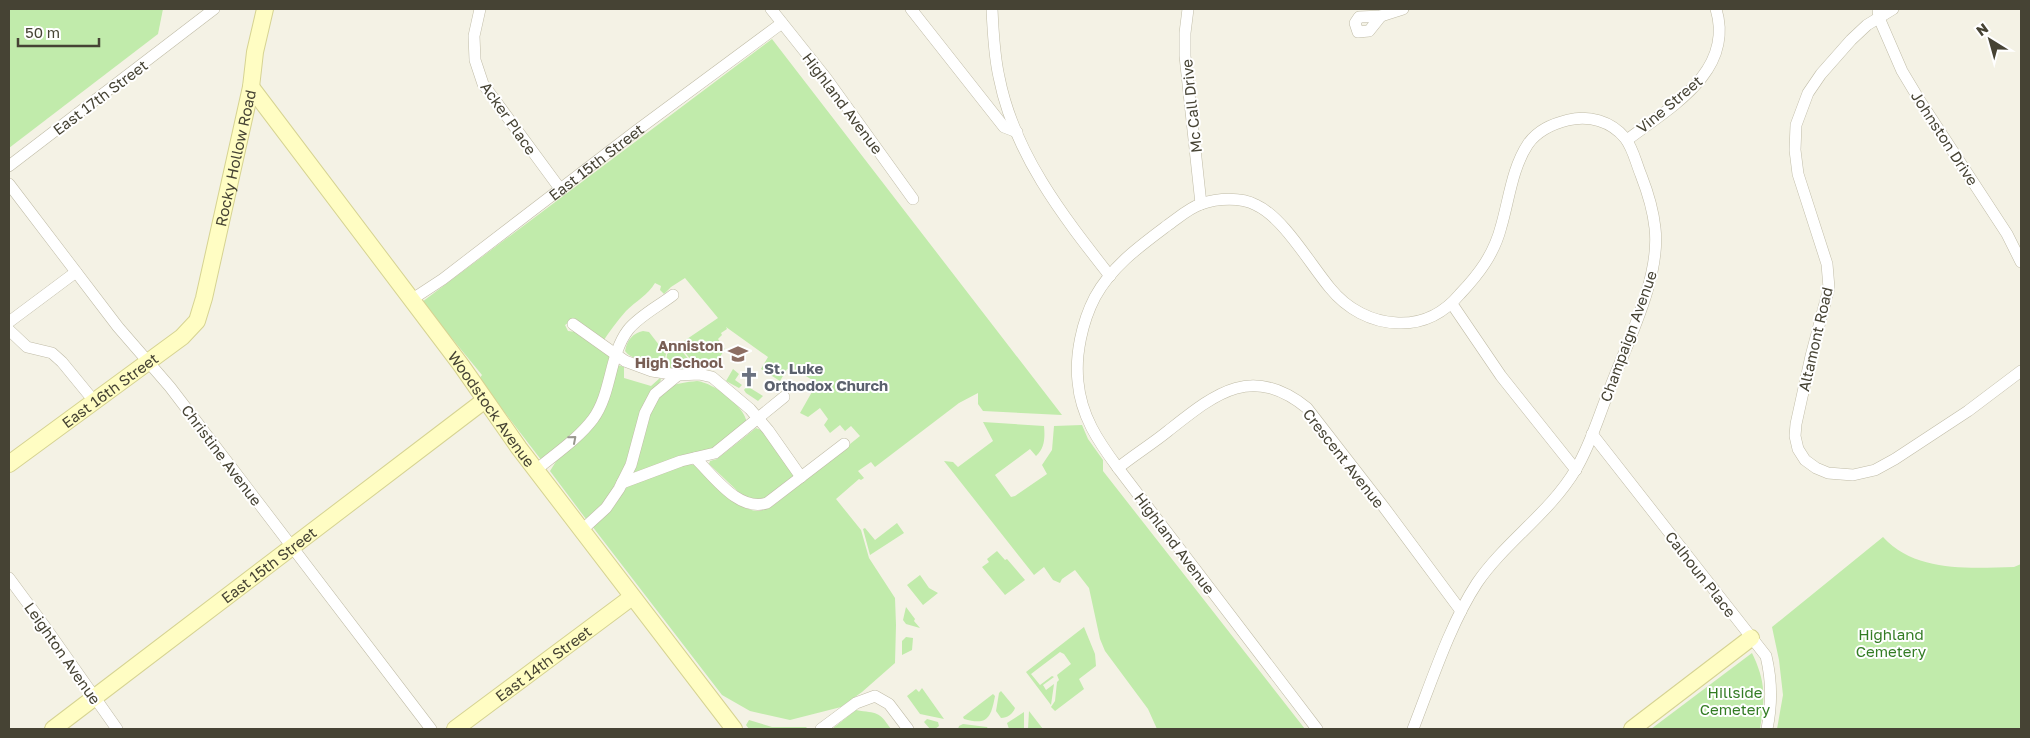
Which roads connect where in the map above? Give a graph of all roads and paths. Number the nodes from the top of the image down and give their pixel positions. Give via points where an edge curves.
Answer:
1 (214, 9) edge
2 (265, 9) edge
3 (480, 9) edge
4 (911, 9) edge
5 (992, 9) edge
6 (1188, 9) edge
7 (1403, 9) edge
8 (1716, 9) edge
9 (1893, 9) edge
10 (774, 10) edge
11 (1878, 13) edge
12 (1381, 16) dead end
13 (782, 23) junction
14 (251, 87) junction
15 (1017, 132) junction
16 (1627, 140) junction
17 (9, 166) edge
18 (9, 184) edge
19 (561, 190) junction
20 (913, 199) dead end
21 (1201, 204) junction
22 (2021, 262) edge
23 (76, 272) junction
24 (1110, 276) junction
25 (673, 295) dead end
26 (411, 300) junction
27 (1452, 304) junction
28 (201, 308) joint
29 (9, 322) edge
30 (573, 324) dead end
31 (9, 330) edge
32 (1081, 339) joint
33 (617, 356) junction
34 (147, 362) junction
35 (2021, 371) edge
36 (678, 375) junction
37 (784, 397) dead end
38 (485, 400) junction
39 (94, 401) junction
40 (758, 418) junction
41 (1592, 434) junction
42 (844, 444) dead end
43 (695, 458) junction
44 (9, 464) edge
45 (1118, 468) junction
46 (536, 470) junction
47 (1576, 470) junction
48 (802, 477) junction
49 (622, 483) junction
50 (582, 530) junction
51 (293, 547) junction
52 (9, 578) edge
53 (632, 597) junction
54 (1461, 611) junction
55 (1751, 638) junction
56 (94, 698) junction
57 (53, 729) edge
58 (117, 729) edge
59 (431, 729) edge
60 (455, 729) edge
61 (734, 729) edge
62 (821, 729) edge
63 (908, 729) edge
64 (1317, 729) edge
65 (1413, 729) edge
66 (1632, 729) edge
67 (1767, 729) edge

1 - 17 street, East 17th Street
2 - 14 street, Rocky Hollow Road
3 - 19 street, Acker Place via 474,36 474,60 483,84
4 - 15 street via 1004,127
5 - 15 street via 999,78
6 - 21 street, Mc Call Drive via 1185,56
7 - 12 street
8 - 16 street, Vine Street via 1717,49 1701,80
9 - 11 street, Altamont Road
10 - 13 street, Highland Avenue
11 - 22 street, Johnston Drive via 1902,71 2007,234
11 - 35 street, Altamont Road via 1821,74 1808,93 1796,125 1798,174 1827,264 1829,282 1796,424 1798,449 1805,460 1828,473 1853,475 1875,470 1895,460
13 - 19 street, East 15th Street
13 - 20 street, Highland Avenue
14 - 26 street, Woodstock Avenue
14 - 28 street, Rocky Hollow Road
15 - 24 street via 1032,166
16 - 27 street, Champaign Avenue via 1611,125 1586,118 1551,125 1528,143 1518,163 1493,251 1481,271
16 - 41 street, Champaign Avenue via 1653,209 1654,258 1646,292
18 - 23 street, Christine Avenue
19 - 26 street, East 15th Street
21 - 24 street, Champaign Avenue via 1182,214 1130,254
21 - 27 street, Champaign Avenue via 1244,200 1267,211 1334,293 1369,319 1403,324 1425,320
23 - 29 street
23 - 34 street, Christine Avenue
24 - 32 street, Champaign Avenue via 1092,302
25 - 33 street via 629,329 620,342
26 - 38 street, Woodstock Avenue
27 - 47 street via 1501,376
28 - 34 street, East 16th Street via 197,321 182,338
30 - 33 street
31 - 39 street via 27,347 52,353
32 - 45 street, Highland Avenue via 1078,383 1083,408 1096,438
33 - 36 street via 652,371
46 -> 33 street via 594,418 604,399
34 - 39 street, East 16th Street
34 - 51 street, Christine Avenue via 170,387
36 - 40 street via 712,377
36 - 49 street via 656,394 645,413 631,465
37 - 40 street
38 - 46 street, Woodstock Avenue
38 - 51 street, East 15th Street
39 - 44 street, East 16th Street
40 - 43 street via 715,453
40 - 48 street
41 - 47 street, Champaign Avenue
41 - 55 street, Calhoun Place
42 - 48 street
43 - 48 street via 740,500 758,506
43 - 49 street via 681,460
45 - 54 street, Crescent Avenue via 1220,393 1254,386 1277,390 1307,408
45 - 64 street, Highland Avenue
46 - 50 street, Woodstock Avenue
47 - 54 street, Champaign Avenue via 1547,507 1478,581
49 - 50 street via 606,508
50 - 53 street, Woodstock Avenue
51 - 56 street, East 15th Street
51 - 59 street, Christine Avenue
52 - 56 street, Leighton Avenue
53 - 60 street, East 14th Street
53 - 61 street, Woodstock Avenue
54 - 65 street, Champaign Avenue
55 - 66 street
55 - 67 street, Calhoun Place via 1766,656 1770,672 1771,710
56 - 57 street, East 15th Street
56 - 58 street, Leighton Avenue
62 - 63 street via 856,702 875,696 889,704

